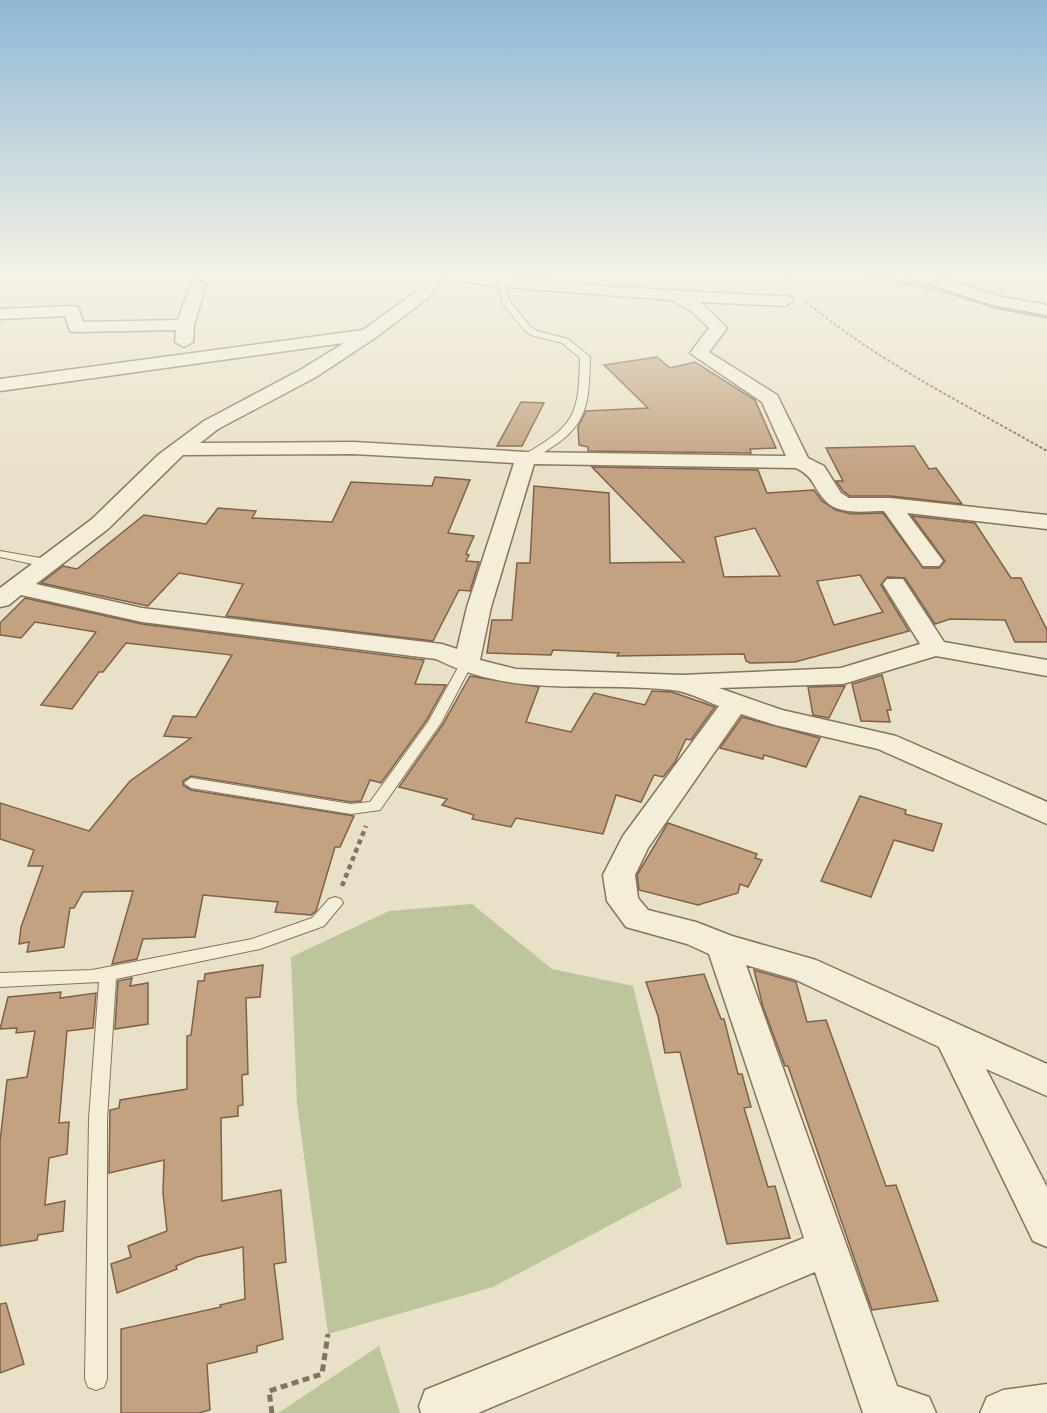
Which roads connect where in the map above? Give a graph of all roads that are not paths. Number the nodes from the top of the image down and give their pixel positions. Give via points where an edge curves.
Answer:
1 (185, 340) edge
2 (328, 340) edge
3 (360, 340) edge
4 (561, 340) edge
5 (709, 340) edge
6 (183, 361) junction
7 (0, 385) edge
8 (178, 449) junction
9 (526, 458) junction
10 (799, 462) junction
11 (890, 505) junction
12 (1047, 522) edge
13 (0, 554) edge
14 (931, 561) dead end
15 (46, 563) junction
16 (895, 584) dead end
17 (8, 594) edge
18 (935, 648) junction
19 (466, 664) junction
20 (1047, 668) edge
21 (677, 682) junction
22 (735, 704) junction
23 (191, 783) dead end
24 (1047, 814) edge
25 (335, 903) road end
26 (723, 946) junction
27 (108, 974) junction
28 (0, 980) edge
29 (952, 1037) junction
30 (1047, 1081) edge
31 (1047, 1228) edge
32 (828, 1247) junction
33 (96, 1379) dead end
34 (441, 1406) dead end
35 (1047, 1406) edge
36 (913, 1413) edge
37 (1003, 1413) edge

1 - 6 street
2 - 6 street
3 - 8 street via 309,374 211,425
4 - 9 lane via 585,357 585,402 574,424 552,444
5 - 10 street via 699,353 770,399
6 - 7 street
8 - 9 street via 354,448
8 - 15 street via 100,524
9 - 10 street
9 - 19 street via 478,607
10 - 11 street via 818,470 833,497 844,504
11 - 12 street
11 - 14 street
13 - 15 lane
15 - 17 street
16 - 18 street
17 - 19 street via 142,615 442,652
18 - 20 street
18 - 21 street via 843,676
19 - 21 street via 515,677
19 - 23 lane via 434,723 375,806 351,809
21 - 22 street
22 - 24 street via 886,742
22 - 26 street via 634,844 619,875 623,901 637,919 696,934
25 - 27 lane via 318,922 254,945
26 - 29 street via 804,969
26 - 32 street
27 - 28 lane
27 - 33 lane via 98,1119
29 - 30 street
29 - 31 street
32 - 34 street
32 - 36 street via 881,1403
35 - 37 street

